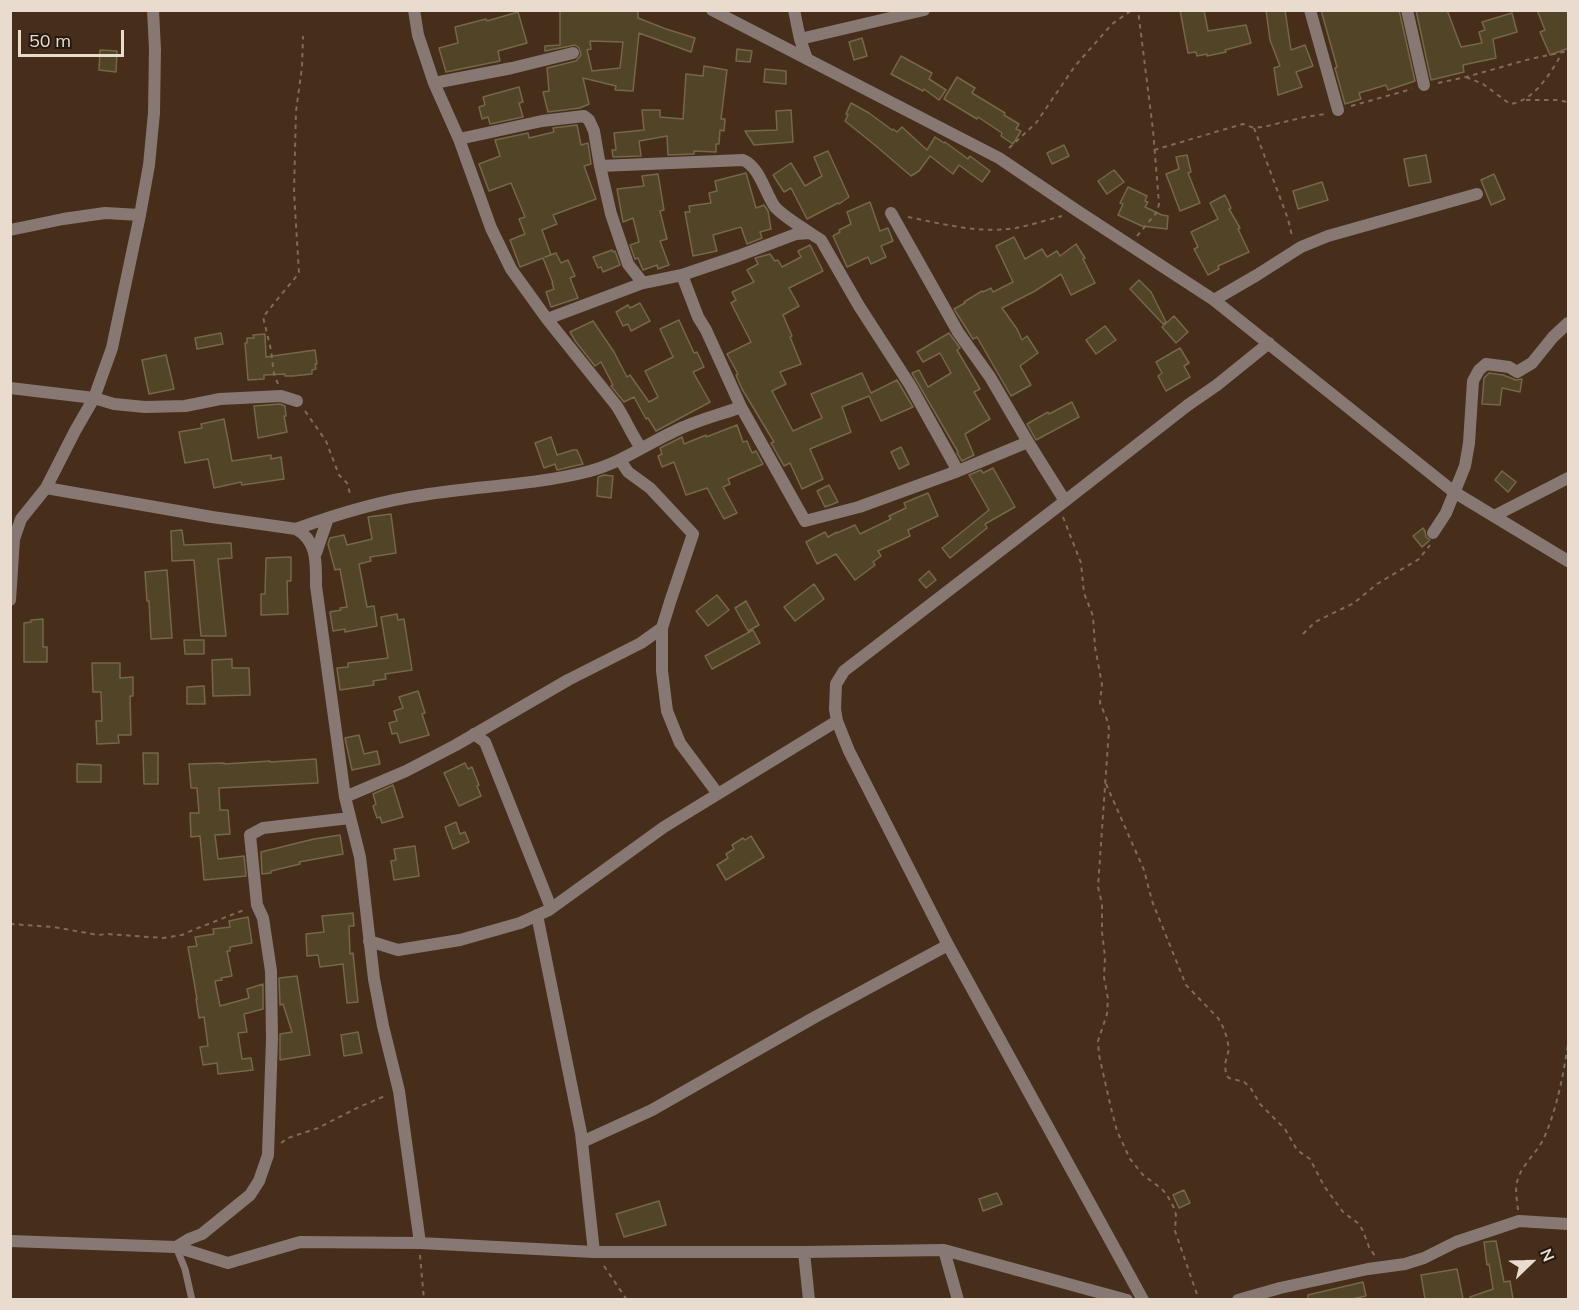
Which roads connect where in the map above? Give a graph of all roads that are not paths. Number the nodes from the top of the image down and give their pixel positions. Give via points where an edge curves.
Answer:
1 (153, 10) edge
2 (414, 10) edge
3 (712, 10) edge
4 (794, 10) edge
5 (924, 10) edge
6 (1310, 10) edge
7 (1407, 10) edge
8 (800, 39) junction
9 (573, 53) dead end
10 (807, 59) junction
11 (434, 83) junction
12 (1424, 85) road end
13 (1338, 110) road end
14 (459, 139) junction
15 (600, 166) junction
16 (1477, 194) dead end
17 (891, 213) road end
18 (141, 215) junction
19 (10, 230) edge
20 (810, 233) junction
21 (682, 275) junction
22 (643, 283) junction
23 (1214, 300) junction
24 (547, 320) junction
25 (1569, 323) edge
26 (1269, 343) junction
27 (10, 388) edge
28 (94, 398) junction
29 (297, 401) road end
30 (741, 407) junction
31 (1028, 442) junction
32 (641, 448) junction
33 (620, 460) junction
34 (958, 471) junction
35 (1569, 478) edge
36 (46, 489) junction
37 (1455, 492) junction
38 (1065, 501) junction
39 (1494, 516) junction
40 (328, 518) junction
41 (296, 530) junction
42 (1433, 533) road end
43 (316, 553) junction
44 (1569, 561) edge
45 (10, 600) edge
46 (662, 628) junction
47 (837, 721) junction
48 (474, 734) junction
49 (718, 794) junction
50 (345, 797) junction
51 (350, 818) junction
52 (551, 908) junction
53 (537, 915) junction
54 (369, 941) junction
55 (948, 945) junction
56 (582, 1142) junction
57 (1569, 1224) edge
58 (10, 1241) edge
59 (420, 1243) junction
60 (176, 1247) junction
61 (944, 1250) junction
62 (594, 1252) junction
63 (804, 1252) junction
64 (192, 1299) edge
65 (808, 1299) edge
66 (958, 1299) edge
67 (1127, 1299) edge
68 (1143, 1299) edge
69 (1238, 1299) edge

1 - 18 street via 154,113
2 - 11 street
3 - 10 street
4 - 8 street
5 - 8 street
6 - 13 street
7 - 12 street
8 - 10 street
9 - 11 street
10 - 23 street via 999,158
11 - 14 street
14 - 15 street via 584,116 594,131
14 - 24 street via 491,228 511,269
15 - 20 street via 743,160 754,169 777,209
15 - 22 street via 628,264
16 - 23 street via 1328,236 1301,247
17 - 31 street via 958,332
18 - 19 street via 105,213
18 - 28 street via 112,348
20 - 21 street via 796,234
20 - 34 street via 821,240
21 - 22 street
21 - 30 street
22 - 24 street
23 - 26 street
24 - 32 street via 611,398
25 - 37 street via 1532,363 1517,372 1486,364 1479,370 1473,381 1465,466
26 - 37 street
26 - 38 street
27 - 28 street
28 - 29 street via 146,407 281,396
28 - 36 street
30 - 32 street via 676,430
30 - 34 street via 805,521 859,507
31 - 34 street
31 - 38 street
32 - 33 street
33 - 40 street via 548,480 422,495
33 - 46 street via 693,534
35 - 39 street
36 - 41 street
36 - 45 street via 21,519 14,539
37 - 39 street
37 - 42 street
38 - 47 street via 844,671 836,684
39 - 44 street
40 - 41 street
40 - 43 street
41 - 43 street via 303,533
43 - 50 street via 316,586
46 - 48 street
46 - 49 street via 667,711 681,743
47 - 49 street
47 - 55 street
48 - 50 street via 406,771
48 - 52 street via 485,742
49 - 52 street via 663,827
50 - 51 street
51 - 54 street via 360,858
51 - 60 street via 263,828 250,835 257,905 263,918 271,971 268,1155 250,1195 202,1234
52 - 53 street
53 - 54 street via 460,940 398,950
53 - 56 street
54 - 59 street via 399,1091
55 - 56 street via 652,1110
55 - 68 street
56 - 62 street
57 - 69 street via 1519,1221 1405,1264
58 - 60 street
59 - 60 street via 300,1242 228,1263
59 - 62 street
60 - 64 lane
61 - 63 street
61 - 66 street
61 - 67 street
62 - 63 street
63 - 65 street

